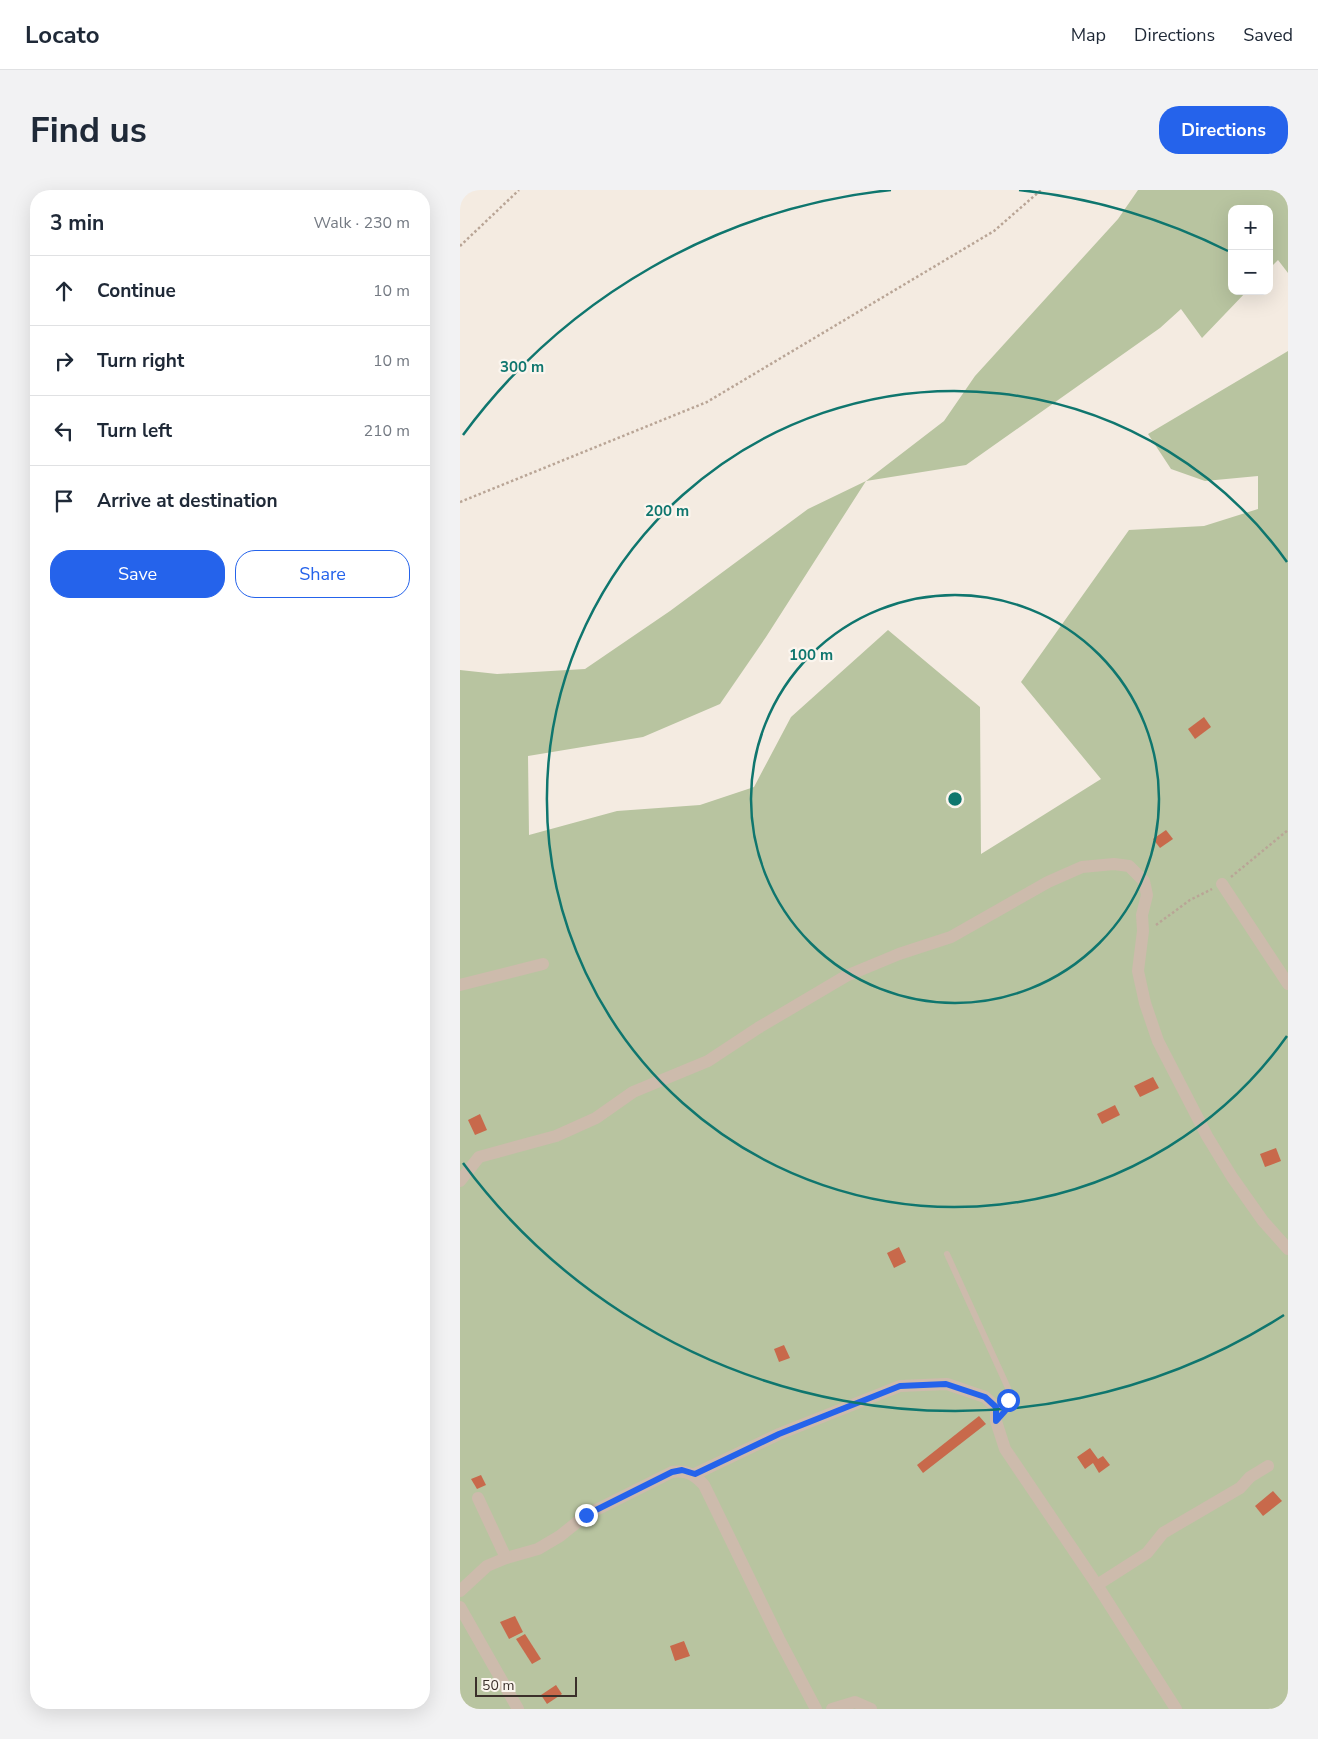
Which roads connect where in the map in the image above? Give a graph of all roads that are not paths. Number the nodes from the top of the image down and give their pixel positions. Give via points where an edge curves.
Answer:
1 (1222, 884) dead end
2 (543, 964) dead end
3 (1288, 984) edge
4 (460, 985) edge
5 (460, 1181) edge
6 (1288, 1249) edge
7 (947, 1254) dead end
8 (996, 1421) junction
9 (1268, 1466) dead end
10 (695, 1474) junction
11 (478, 1498) dead end
12 (506, 1558) junction
13 (1097, 1585) junction
14 (460, 1591) edge
15 (460, 1607) edge
16 (518, 1709) edge
17 (816, 1709) edge
18 (832, 1709) edge
19 (871, 1709) edge
20 (1176, 1709) edge

1 - 3 street
2 - 4 street
5 - 6 street via 479,1157 556,1136 596,1118 633,1092 708,1061 846,976 951,937 1048,882 1082,867 1114,864 1129,866 1144,881 1147,895 1142,915 1138,971 1158,1041 1232,1177 1262,1221
7 - 8 lane via 1008,1388 1005,1411
8 - 10 street via 996,1407 985,1397 946,1384 900,1386 779,1434
8 - 13 street via 1005,1449
9 - 13 street via 1240,1488 1164,1533 1147,1553
10 - 12 street via 682,1470 672,1472 586,1515 538,1549
10 - 17 street via 704,1485
11 - 12 street
12 - 14 street via 486,1566
13 - 20 street
15 - 16 street
18 - 19 street via 855,1702

